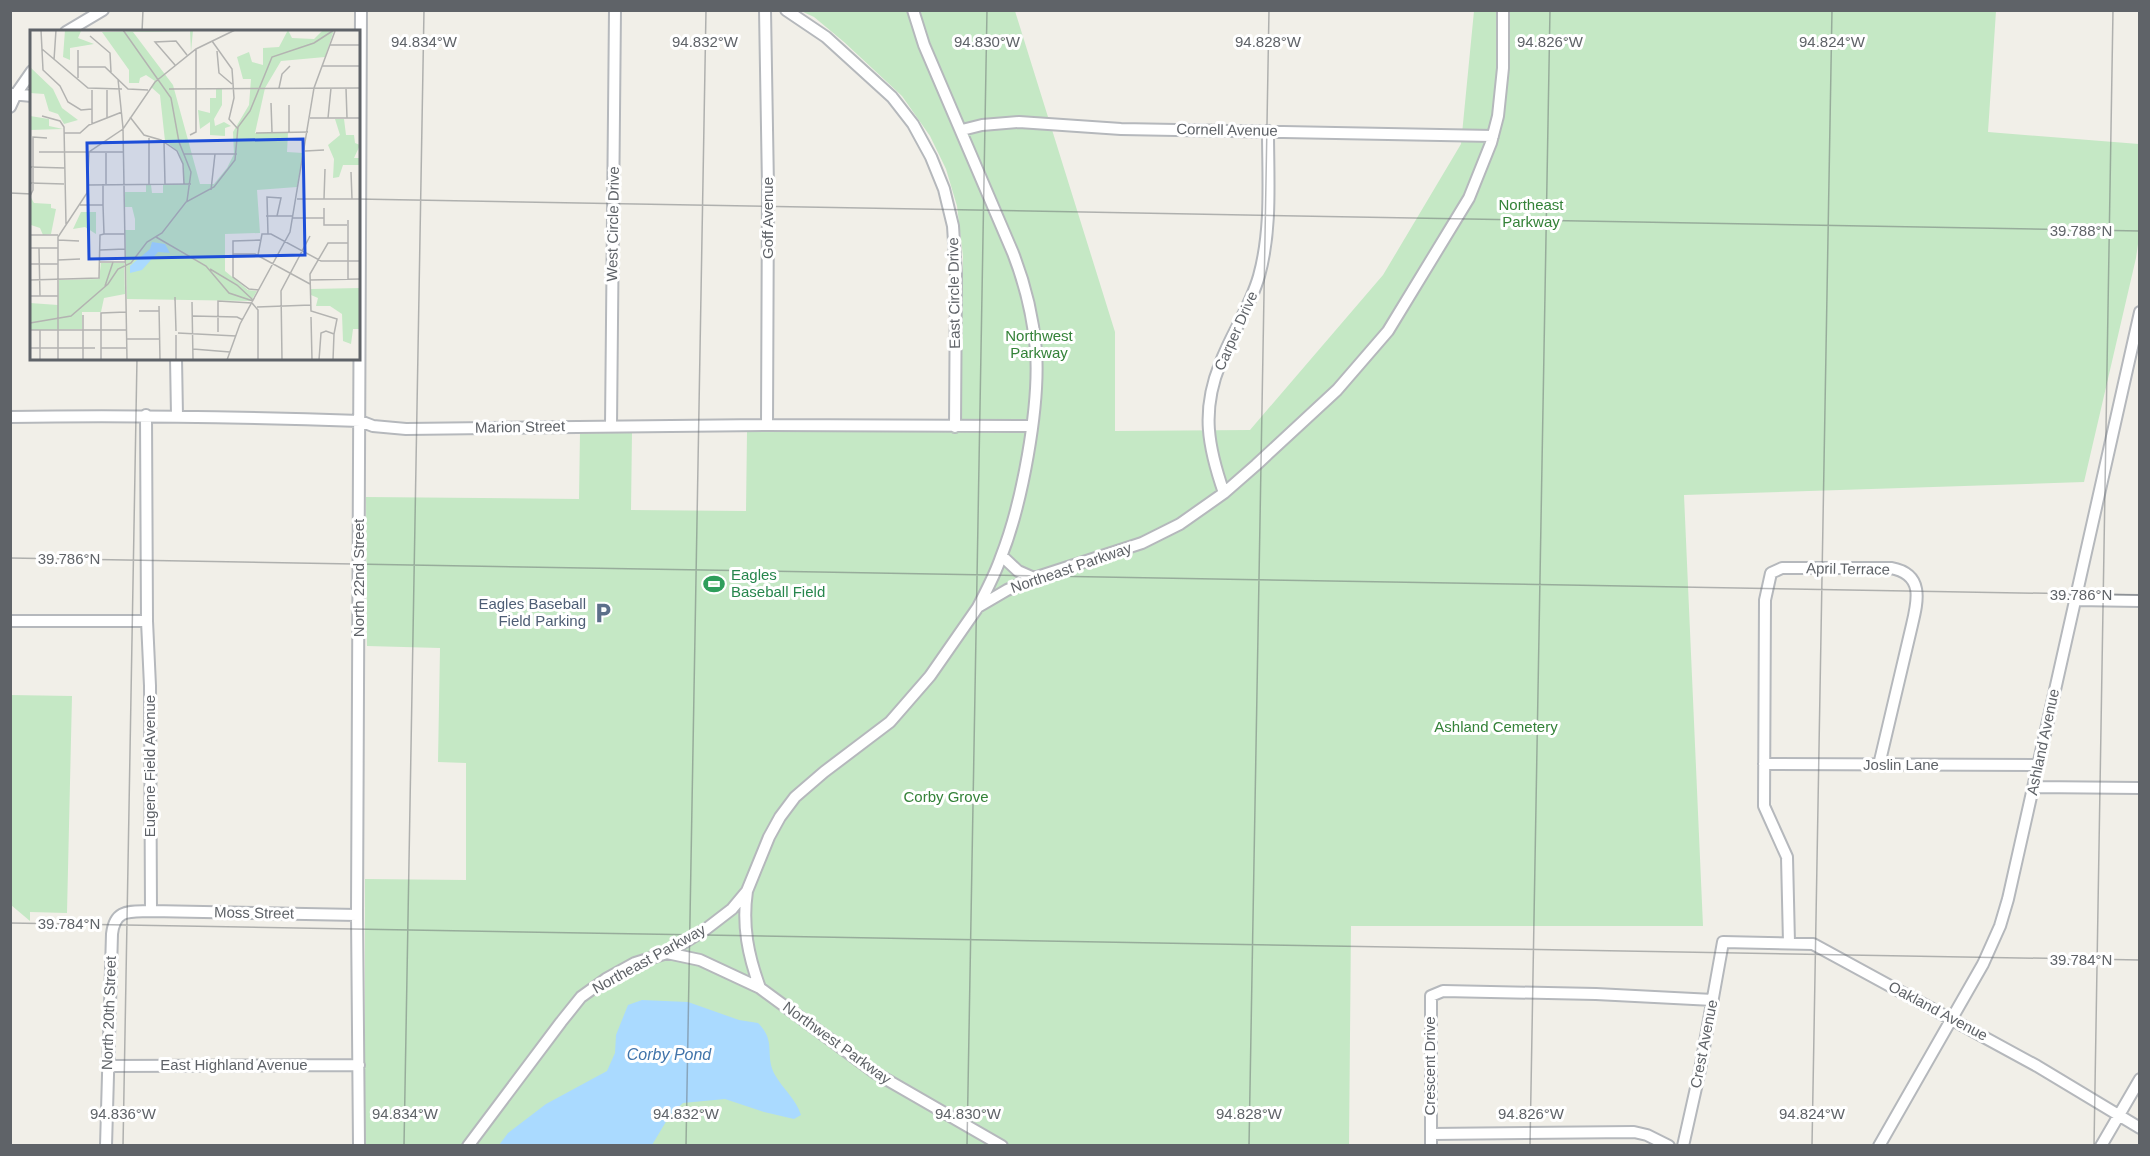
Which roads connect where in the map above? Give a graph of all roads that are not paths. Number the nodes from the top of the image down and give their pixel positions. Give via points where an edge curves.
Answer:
1 (103, 10) edge
2 (361, 10) edge
3 (615, 10) edge
4 (623, 10) edge
5 (765, 10) edge
6 (786, 10) edge
7 (913, 10) edge
8 (1503, 10) edge
9 (615, 23) junction
10 (69, 30) edge
11 (30, 73) edge
12 (13, 94) edge
13 (30, 96) edge
14 (360, 100) edge
15 (10, 107) edge
16 (962, 130) junction
17 (1268, 131) junction
18 (1493, 136) junction
19 (2139, 312) edge
20 (176, 360) edge
21 (146, 415) junction
22 (177, 416) junction
23 (10, 417) edge
24 (360, 421) junction
25 (767, 425) junction
26 (611, 426) junction
27 (1032, 426) junction
28 (955, 427) junction
29 (1224, 493) junction
30 (1002, 556) junction
31 (1034, 578) junction
32 (2075, 600) junction
33 (2139, 601) edge
34 (978, 607) junction
35 (10, 621) edge
36 (147, 621) junction
37 (1764, 764) junction
38 (1879, 765) junction
39 (2038, 765) junction
40 (2033, 787) junction
41 (2139, 788) edge
42 (747, 891) junction
43 (151, 911) junction
44 (357, 915) junction
45 (1723, 942) joint
46 (1789, 943) junction
47 (667, 953) junction
48 (760, 988) junction
49 (1713, 1000) junction
50 (1953, 1019) junction
51 (359, 1065) junction
52 (108, 1066) junction
53 (2139, 1079) edge
54 (2118, 1116) junction
55 (2139, 1128) edge
56 (1431, 1134) junction
57 (106, 1146) edge
58 (359, 1146) edge
59 (468, 1146) edge
60 (1002, 1146) edge
61 (1431, 1146) edge
62 (1669, 1146) edge
63 (1683, 1146) edge
64 (1879, 1146) edge
65 (2101, 1146) edge

1 - 10 street
2 - 14 street, North 22nd Street
3 - 9 street, West Circle Drive
4 - 9 street
5 - 25 street, Goff Avenue
6 - 28 street, East Circle Drive via 826,37 892,97 914,124 944,189 953,226 956,274
7 - 16 street via 924,45
8 - 18 street, Northeast Parkway via 1501,96
9 - 26 street, West Circle Drive
11 - 12 street
12 - 13 street
12 - 15 street
14 - 24 street, North 22nd Street
16 - 17 street, Cornell Avenue via 1019,122 1121,129
16 - 27 street via 1025,285 1036,351
17 - 18 street, Cornell Avenue
17 - 29 street, Carper Drive via 1267,222 1259,275 1220,363 1209,403 1211,455
18 - 29 street, Northeast Parkway via 1469,198 1388,332 1337,390
19 - 32 street, Ashland Avenue
20 - 22 street
21 - 22 street, Marion Street
21 - 23 street, Marion Street
21 - 36 street, Eugene Field Avenue
22 - 24 street, Marion Street
24 - 26 street, Marion Street via 406,429
24 - 44 street, North 22nd Street
25 - 26 street, Marion Street
25 - 28 street, Marion Street
27 - 28 street, Marion Street
27 - 30 street
29 - 31 street, Northeast Parkway via 1180,524 1143,543
30 - 31 street via 1018,571
30 - 34 street
31 - 34 street, Northeast Parkway
32 - 33 street
32 - 39 street, Ashland Avenue
34 - 42 street, Northeast Parkway via 930,676 890,722 795,797 769,837
35 - 36 street
36 - 43 street, Eugene Field Avenue
37 - 38 street, Joslin Lane
37 - 38 street, April Terrace via 1765,600 1771,573 1782,568 1877,568 1901,570 1911,578 1917,602
37 - 46 street via 1764,806 1787,857
38 - 39 street, Joslin Lane
39 - 40 street, Ashland Avenue
40 - 41 street
40 - 50 street, Ashland Avenue via 2000,926
42 - 47 street, Northeast Parkway via 732,909
42 - 48 street via 745,938
43 - 44 street, Moss Street
43 - 52 street, North 20th Street via 122,914 113,924
44 - 51 street, North 22nd Street
45 - 46 street, Oakland Avenue
45 - 49 street, Crest Avenue
46 - 50 street, Oakland Avenue via 1813,944
47 - 48 street, Northwest Parkway via 700,960
47 - 59 street, Northeast Parkway via 635,963 581,998
48 - 60 street, Northwest Parkway via 877,1074
49 - 56 street, Crescent Drive via 1443,992 1431,996
49 - 63 street, Crest Avenue
50 - 54 street, Oakland Avenue
50 - 64 street, Ashland Avenue
51 - 52 street, East Highland Avenue
51 - 58 street, North 22nd Street
52 - 57 street, North 20th Street
53 - 54 street
54 - 55 street, Oakland Avenue
54 - 65 street
56 - 61 street, Crescent Drive
56 - 62 street via 1634,1132

